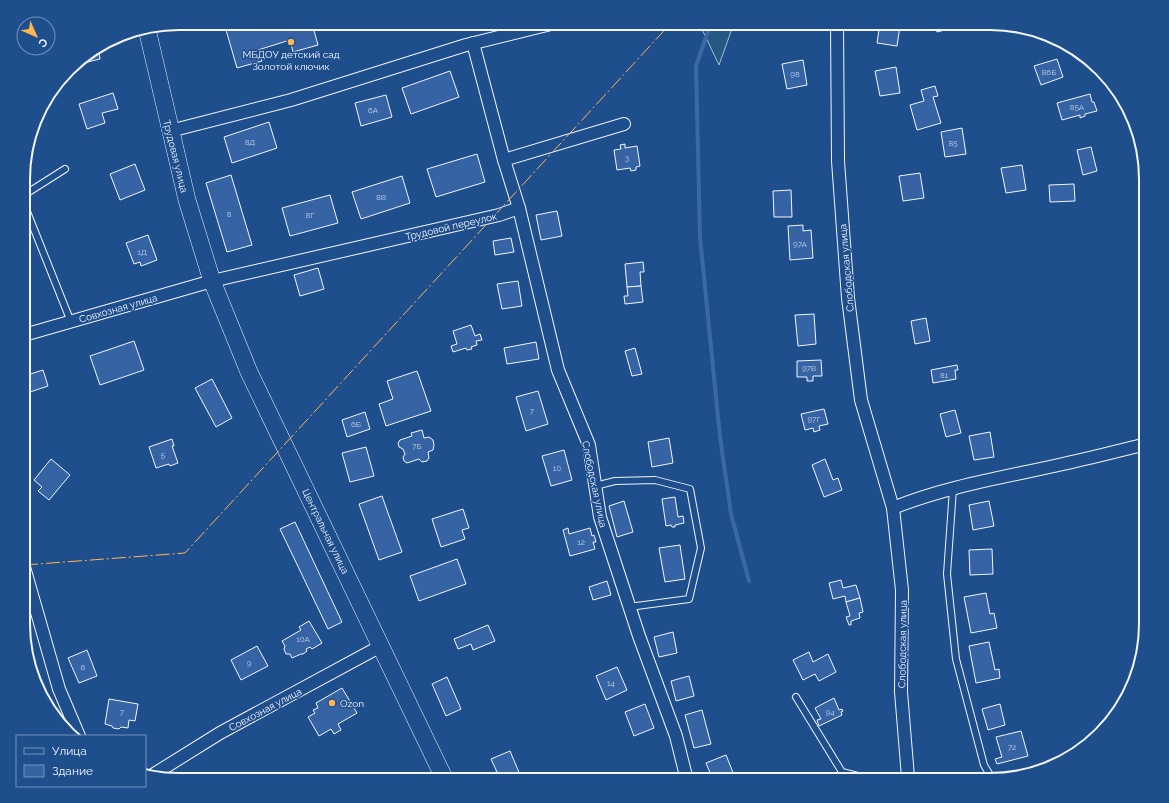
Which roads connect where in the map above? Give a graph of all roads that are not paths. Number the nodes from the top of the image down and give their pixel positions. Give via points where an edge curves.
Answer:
1 (526, 30) edge
2 (837, 30) edge
3 (148, 33) edge
4 (473, 43) junction
5 (624, 124) dead end
6 (170, 131) junction
7 (504, 160) junction
8 (65, 169) dead end
9 (30, 191) edge
10 (519, 208) junction
11 (30, 219) edge
12 (212, 281) junction
13 (71, 322) junction
14 (30, 333) edge
15 (1139, 446) edge
16 (595, 486) junction
17 (952, 489) junction
18 (893, 508) junction
19 (30, 588) edge
20 (629, 607) junction
21 (381, 646) junction
22 (796, 697) dead end
23 (78, 733) edge
24 (158, 772) edge
25 (442, 773) edge
26 (684, 773) edge
27 (846, 773) edge
28 (909, 773) edge
29 (988, 773) edge

1 - 4 street
2 - 18 street, Слободская улица via 838,161 848,298 861,400
3 - 6 street, Трудовая улица
4 - 6 street via 291,100
4 - 7 street
5 - 7 street
6 - 12 street, Трудовая улица via 187,200
7 - 10 street
8 - 9 lane
10 - 12 street, Трудовой переулок via 499,215
10 - 16 street, Слободская улица via 558,370 589,445
11 - 13 lane
12 - 13 street, Совхозная улица
12 - 21 street, Центральная улица via 249,372
13 - 14 street, Совхозная улица
15 - 17 street
16 - 20 street, Слободская улица via 600,517
16 - 20 lane via 615,481 655,480 690,489 701,548 689,600
17 - 18 street
17 - 29 lane via 947,574 956,659
18 - 28 street, Слободская улица via 902,590 901,692
19 - 23 street via 59,689
20 - 26 street, Слободская улица via 676,736
21 - 24 street, Совхозная улица via 220,733
21 - 25 street, Центральная улица
22 - 27 lane via 842,772

